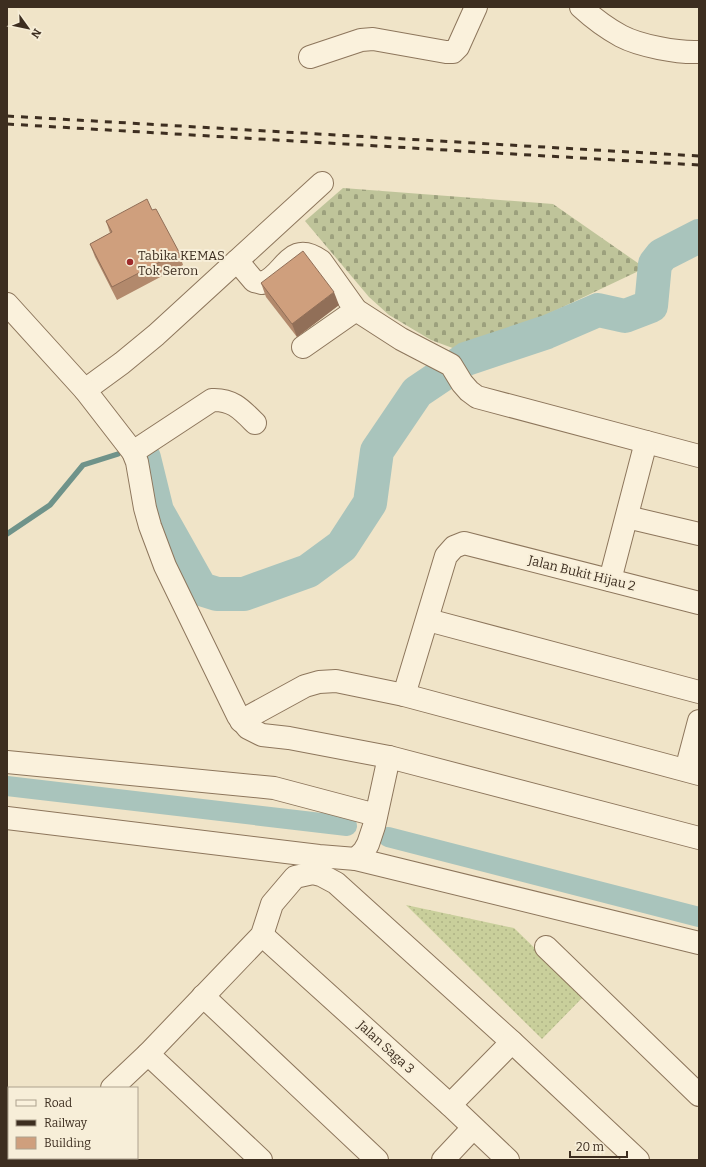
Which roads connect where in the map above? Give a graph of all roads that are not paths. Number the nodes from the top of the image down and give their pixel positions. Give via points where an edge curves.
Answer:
1 (476, 7) edge
2 (581, 7) edge
3 (699, 52) edge
4 (310, 57) dead end
5 (322, 183) dead end
6 (237, 261) junction
7 (7, 304) edge
8 (356, 310) junction
9 (304, 347) dead end
10 (84, 390) junction
11 (255, 423) dead end
12 (646, 442) junction
13 (133, 452) junction
14 (699, 456) edge
15 (626, 517) junction
16 (699, 534) edge
17 (610, 580) junction
18 (699, 603) edge
19 (428, 620) junction
20 (699, 692) edge
21 (404, 695) junction
22 (242, 721) junction
23 (699, 721) edge
24 (389, 757) junction
25 (7, 762) edge
26 (693, 772) edge
27 (376, 815) junction
28 (7, 818) edge
29 (699, 838) edge
30 (356, 859) junction
31 (262, 936) junction
32 (699, 943) edge
33 (546, 948) dead end
34 (203, 996) junction
35 (512, 1042) junction
36 (148, 1054) junction
37 (113, 1087) edge
38 (699, 1096) edge
39 (450, 1105) junction
40 (473, 1128) junction
41 (261, 1160) edge
42 (378, 1160) edge
43 (443, 1160) edge
44 (508, 1160) edge
45 (638, 1160) edge

1 - 4 street via 458,47 453,52 373,39 361,40
2 - 3 street via 621,36 667,49
5 - 6 street
6 - 8 street via 254,281 262,283 295,255 316,257
6 - 10 street via 156,335
7 - 10 street
8 - 9 street
8 - 12 street via 401,339 451,365 469,392 477,397
10 - 13 street
11 - 13 street via 237,406 223,399 212,400
12 - 14 street
12 - 15 street
13 - 22 street via 150,526 165,566
15 - 16 street
15 - 17 street
17 - 18 street, Jalan Bukit Hijau 2
17 - 19 street, Jalan Bukit Hijau 2 via 464,543 454,547 446,556
19 - 20 street
19 - 21 street
21 - 22 street via 336,681 320,682 305,686
21 - 26 street
22 - 24 street via 248,728 262,735
23 - 26 street
24 - 27 street
24 - 29 street
25 - 27 street via 274,788
27 - 30 street via 368,844
28 - 30 street
30 - 32 street
31 - 34 street
31 - 35 street via 272,904 295,877 321,874 336,883
31 - 39 street, Jalan Saga 3
33 - 38 street
34 - 36 street
34 - 42 street
35 - 39 street
35 - 45 street
36 - 37 street
36 - 41 street
39 - 40 street, Jalan Saga 3
40 - 43 street
40 - 44 street, Jalan Saga 3

